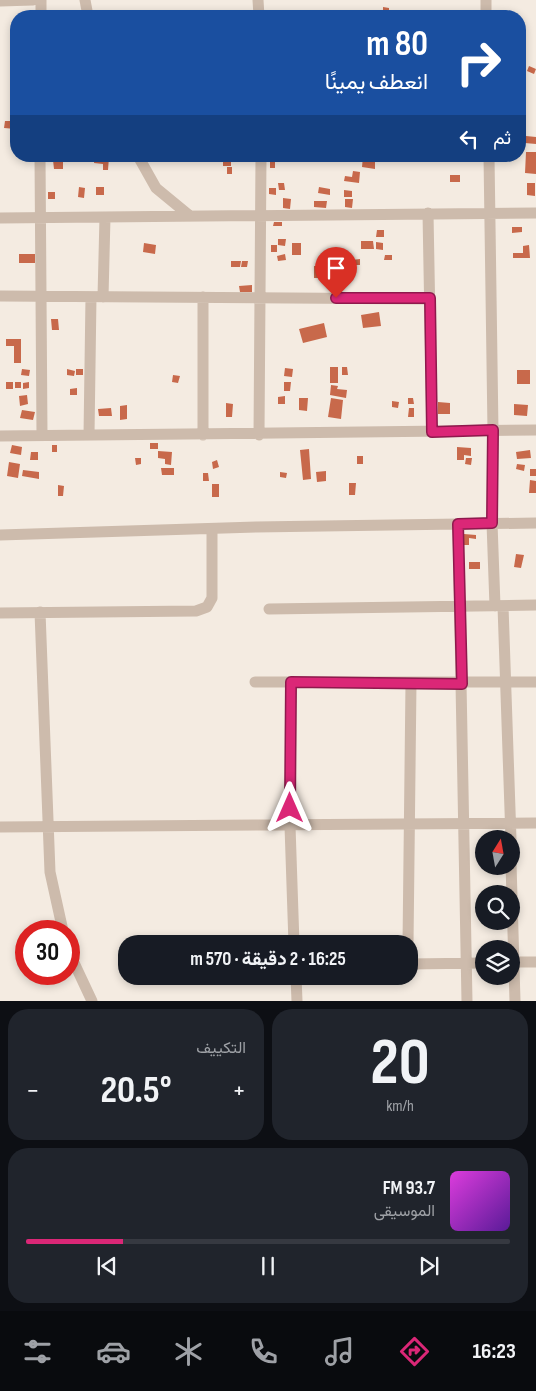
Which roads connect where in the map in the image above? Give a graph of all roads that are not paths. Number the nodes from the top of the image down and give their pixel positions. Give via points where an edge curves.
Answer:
1 (33, 0) edge
2 (0, 1) edge
3 (40, 162) edge
4 (141, 162) edge
5 (261, 162) edge
6 (488, 162) edge
7 (428, 212) junction
8 (489, 212) junction
9 (536, 213) edge
10 (262, 215) junction
11 (190, 216) junction
12 (105, 217) junction
13 (0, 218) edge
14 (40, 218) junction
15 (0, 296) edge
16 (43, 296) junction
17 (91, 296) junction
18 (103, 297) junction
19 (202, 297) junction
20 (261, 297) junction
21 (430, 298) junction
22 (493, 430) junction
23 (536, 430) edge
24 (432, 432) junction
25 (89, 435) junction
26 (203, 435) junction
27 (259, 435) junction
28 (0, 436) edge
29 (42, 436) junction
30 (492, 523) junction
31 (536, 523) edge
32 (458, 524) junction
33 (212, 528) junction
34 (0, 535) edge
35 (536, 605) edge
36 (499, 606) junction
37 (460, 607) junction
38 (269, 609) dead end
39 (40, 612) junction
40 (0, 613) edge
41 (255, 682) dead end
42 (291, 682) junction
43 (536, 682) edge
44 (411, 683) junction
45 (506, 683) junction
46 (462, 684) junction
47 (409, 823) junction
48 (510, 823) junction
49 (536, 823) edge
50 (464, 824) junction
51 (290, 826) junction
52 (0, 827) edge
53 (47, 827) junction
54 (510, 830) edge
55 (511, 875) edge
56 (61, 920) edge
57 (294, 935) edge
58 (408, 935) edge
59 (513, 940) edge
60 (475, 962) edge
61 (520, 962) edge
62 (536, 962) edge
63 (466, 963) junction
64 (418, 964) edge
65 (80, 975) edge
66 (296, 985) edge
67 (514, 985) edge
68 (92, 1001) edge
69 (297, 1001) edge
70 (467, 1001) edge
71 (515, 1001) edge

1 - 2 street
3 - 14 street
4 - 11 street via 156,188
5 - 10 street
6 - 8 street
7 - 8 street
7 - 10 street
7 - 21 street
8 - 9 street
8 - 22 street
10 - 11 street
10 - 20 street
11 - 12 street
12 - 14 street
12 - 18 street
13 - 14 street
14 - 16 street
15 - 16 street
16 - 17 street
16 - 29 street
17 - 18 street
17 - 25 street
18 - 19 street
19 - 20 street
19 - 26 street
20 - 21 street
20 - 27 street
21 - 24 street
22 - 23 street
22 - 24 street
22 - 30 street
24 - 27 street
25 - 26 street
25 - 29 street
26 - 27 street
28 - 29 street
30 - 31 street
30 - 32 street
30 - 36 street
32 - 33 street
32 - 37 street
33 - 34 street
33 - 39 street via 212,598 207,607 196,611
35 - 36 street
36 - 37 street
36 - 45 street
37 - 38 street
37 - 46 street
39 - 40 street
39 - 53 street
41 - 42 street
42 - 44 street
42 - 51 street
43 - 45 street
44 - 46 street
44 - 47 street
45 - 46 street
45 - 48 street
46 - 50 street
47 - 50 street
47 - 51 street
47 - 58 street
48 - 49 street
48 - 50 street
48 - 54 street
50 - 63 street
51 - 53 street
51 - 57 street
52 - 53 street
53 - 56 street via 50,872
55 - 59 street
60 - 63 street
61 - 62 street
63 - 64 street
63 - 70 street
65 - 68 street
66 - 69 street
67 - 71 street

